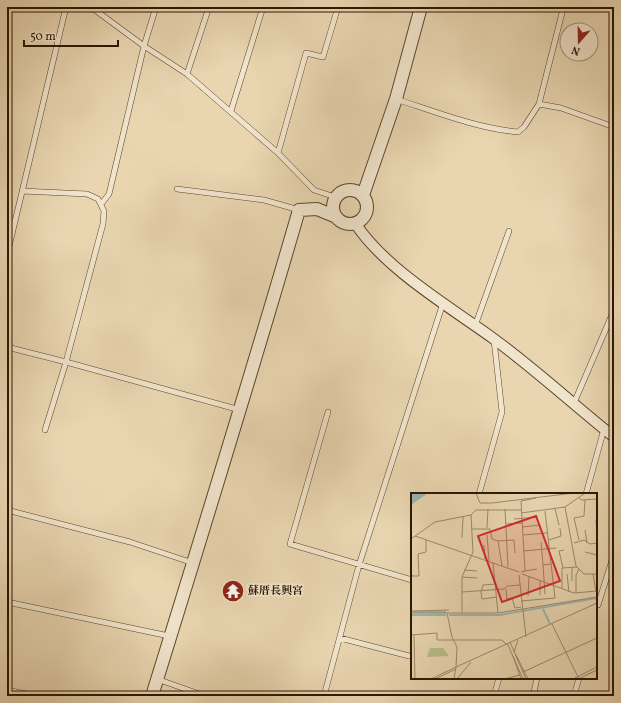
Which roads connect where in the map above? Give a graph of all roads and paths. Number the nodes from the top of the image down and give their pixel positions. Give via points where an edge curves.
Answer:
1 (66, 7) edge
2 (91, 7) edge
3 (156, 7) edge
4 (209, 7) edge
5 (263, 7) edge
6 (338, 7) edge
7 (421, 7) edge
8 (551, 7) edge
9 (144, 46) junction
10 (187, 74) junction
11 (396, 99) junction
12 (539, 104) junction
13 (230, 112) junction
14 (614, 127) edge
15 (278, 153) junction
16 (177, 189) dead end
17 (22, 191) junction
18 (363, 195) junction
19 (335, 197) junction
20 (102, 203) junction
21 (300, 210) junction
22 (614, 214) edge
23 (334, 216) junction
24 (7, 222) edge
25 (14, 223) junction
26 (355, 223) junction
27 (509, 231) dead end
28 (614, 243) edge
29 (7, 255) edge
30 (443, 304) junction
31 (614, 310) edge
32 (474, 326) junction
33 (494, 340) junction
34 (7, 347) edge
35 (66, 362) junction
36 (574, 403) junction
37 (241, 410) junction
38 (328, 412) dead end
39 (604, 429) junction
40 (45, 430) dead end
41 (614, 437) edge
42 (479, 493) edge
43 (586, 493) edge
44 (7, 510) edge
45 (614, 554) edge
46 (194, 563) junction
47 (359, 565) junction
48 (411, 580) edge
49 (7, 602) edge
50 (598, 605) dead end
51 (169, 636) junction
52 (340, 638) junction
53 (409, 656) dead end
54 (158, 679) junction
55 (499, 679) edge
56 (537, 679) edge
57 (579, 679) edge
58 (7, 690) edge
59 (534, 692) dead end
60 (36, 696) edge
61 (152, 696) edge
62 (205, 696) edge
63 (324, 696) edge
64 (494, 696) edge
65 (574, 696) edge

1 - 17 lane
2 - 9 lane
3 - 9 lane
4 - 10 lane
5 - 13 lane
6 - 15 lane via 323,57 306,52
7 - 11 street
8 - 12 lane via 564,9
9 - 10 lane
9 - 20 lane via 109,194
10 - 13 lane
11 - 12 lane via 449,117 518,132
11 - 18 street
12 - 14 lane via 561,108
13 - 15 lane
15 - 19 lane via 314,190
16 - 21 lane via 264,200
17 - 20 lane via 87,194
17 - 25 lane
18 - 19 street via 348,189
18 - 26 street via 366,200 366,211 364,217
19 - 23 street via 332,206
20 - 35 lane via 104,224
21 - 23 street via 317,208
21 - 37 street
22 - 28 lane
23 - 26 street via 343,223
24 - 25 lane
25 - 29 lane
26 - 30 street via 363,236 383,256
27 - 32 lane
30 - 32 street
30 - 47 lane
31 - 36 lane
32 - 33 street
33 - 36 street
33 - 42 lane via 502,412
34 - 35 lane
35 - 37 lane
35 - 40 lane
36 - 39 street
37 - 46 street
38 - 47 lane via 290,544
39 - 41 street
39 - 43 lane
44 - 46 lane via 130,542
45 - 50 lane
46 - 51 street
47 - 48 lane
47 - 52 lane
49 - 51 lane
51 - 54 street
52 - 53 lane
52 - 63 lane
54 - 61 street
54 - 62 lane
55 - 64 lane
56 - 59 lane
57 - 65 lane
58 - 60 lane

